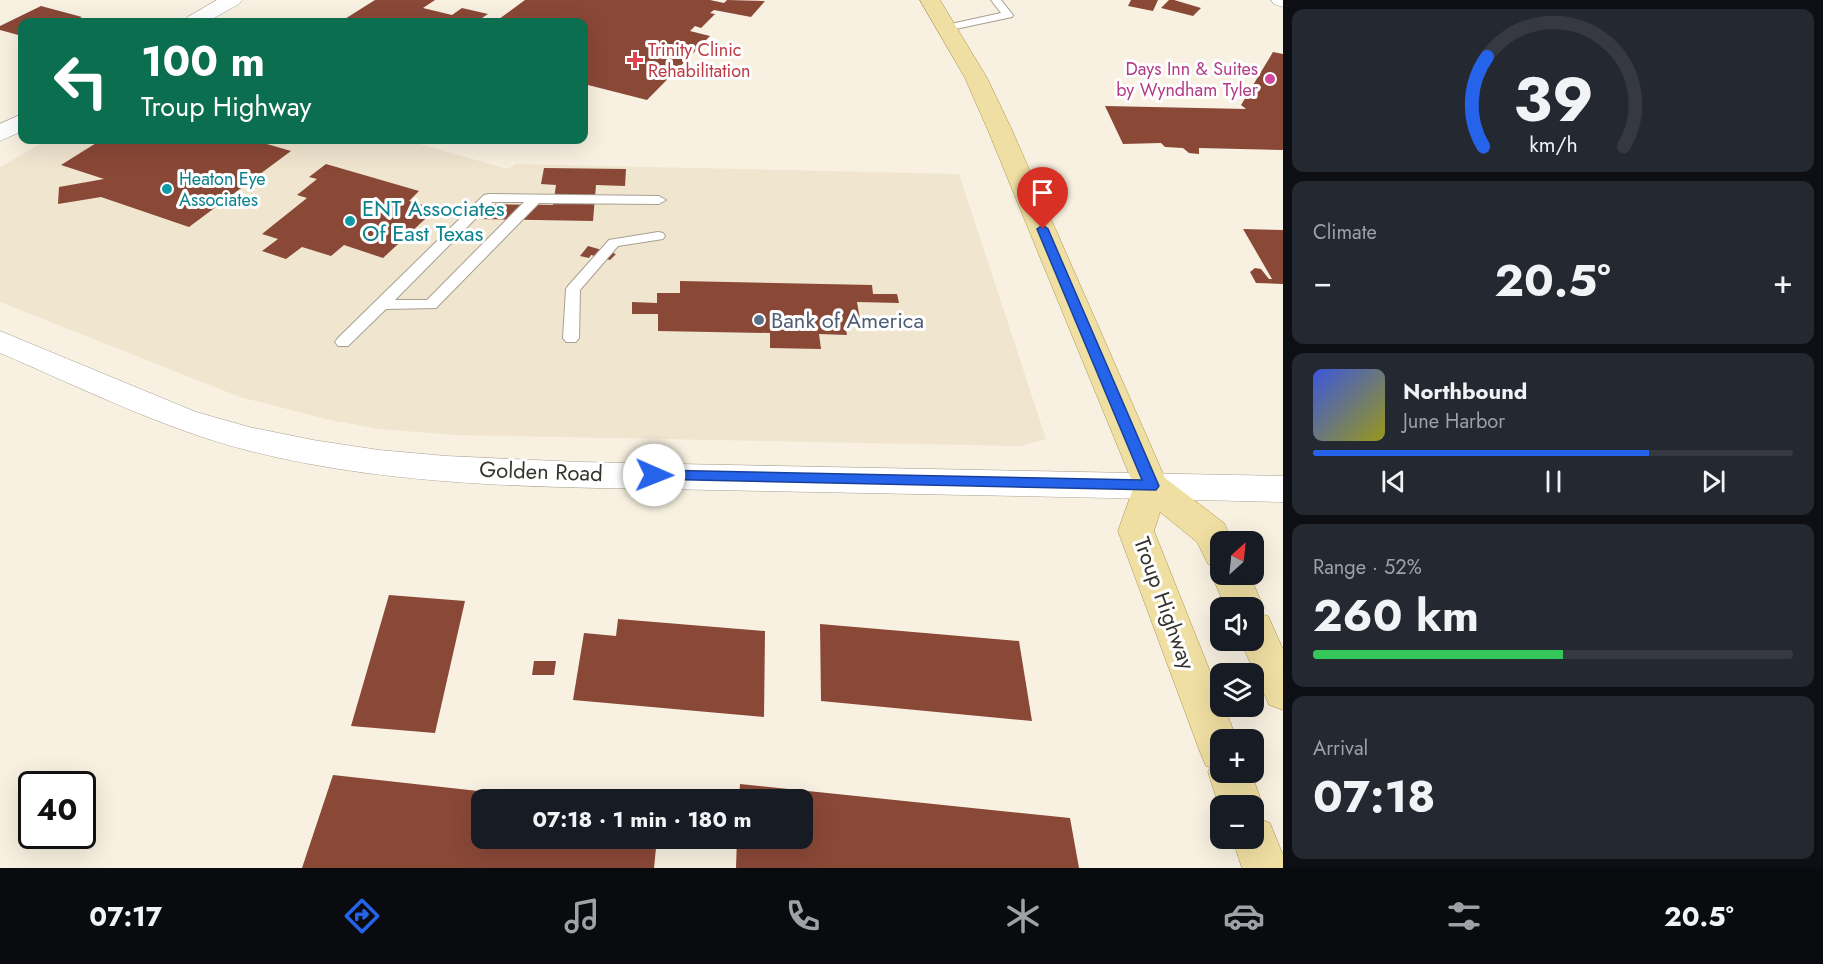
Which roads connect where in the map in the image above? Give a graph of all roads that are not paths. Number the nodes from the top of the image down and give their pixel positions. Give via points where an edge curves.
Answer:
1 (232, 0) edge
2 (930, 0) edge
3 (996, 0) edge
4 (200, 18) edge
5 (946, 28) junction
6 (18, 123) edge
7 (0, 134) edge
8 (536, 198) junction
9 (659, 200) dead end
10 (658, 236) dead end
11 (382, 304) junction
12 (571, 338) dead end
13 (0, 342) edge
14 (343, 342) dead end
15 (1151, 486) junction
16 (1283, 489) edge
17 (1210, 531) edge
18 (1264, 650) edge
19 (1283, 692) edge
20 (1212, 729) edge
21 (1258, 849) edge
22 (1266, 868) edge

1 - 4 street
2 - 5 main road
3 - 5 lane via 1008,15
5 - 15 main road via 976,78 999,128
6 - 7 street
8 - 9 lane
8 - 11 lane via 489,198
8 - 11 lane via 430,305
10 - 12 lane via 614,243 573,289
11 - 14 lane
13 - 15 street, Golden Road via 214,430 273,445 378,462 559,473
15 - 16 street, Golden Road
15 - 17 main road
15 - 20 main road, Troup Highway via 1136,531
18 - 19 main road
21 - 22 main road

